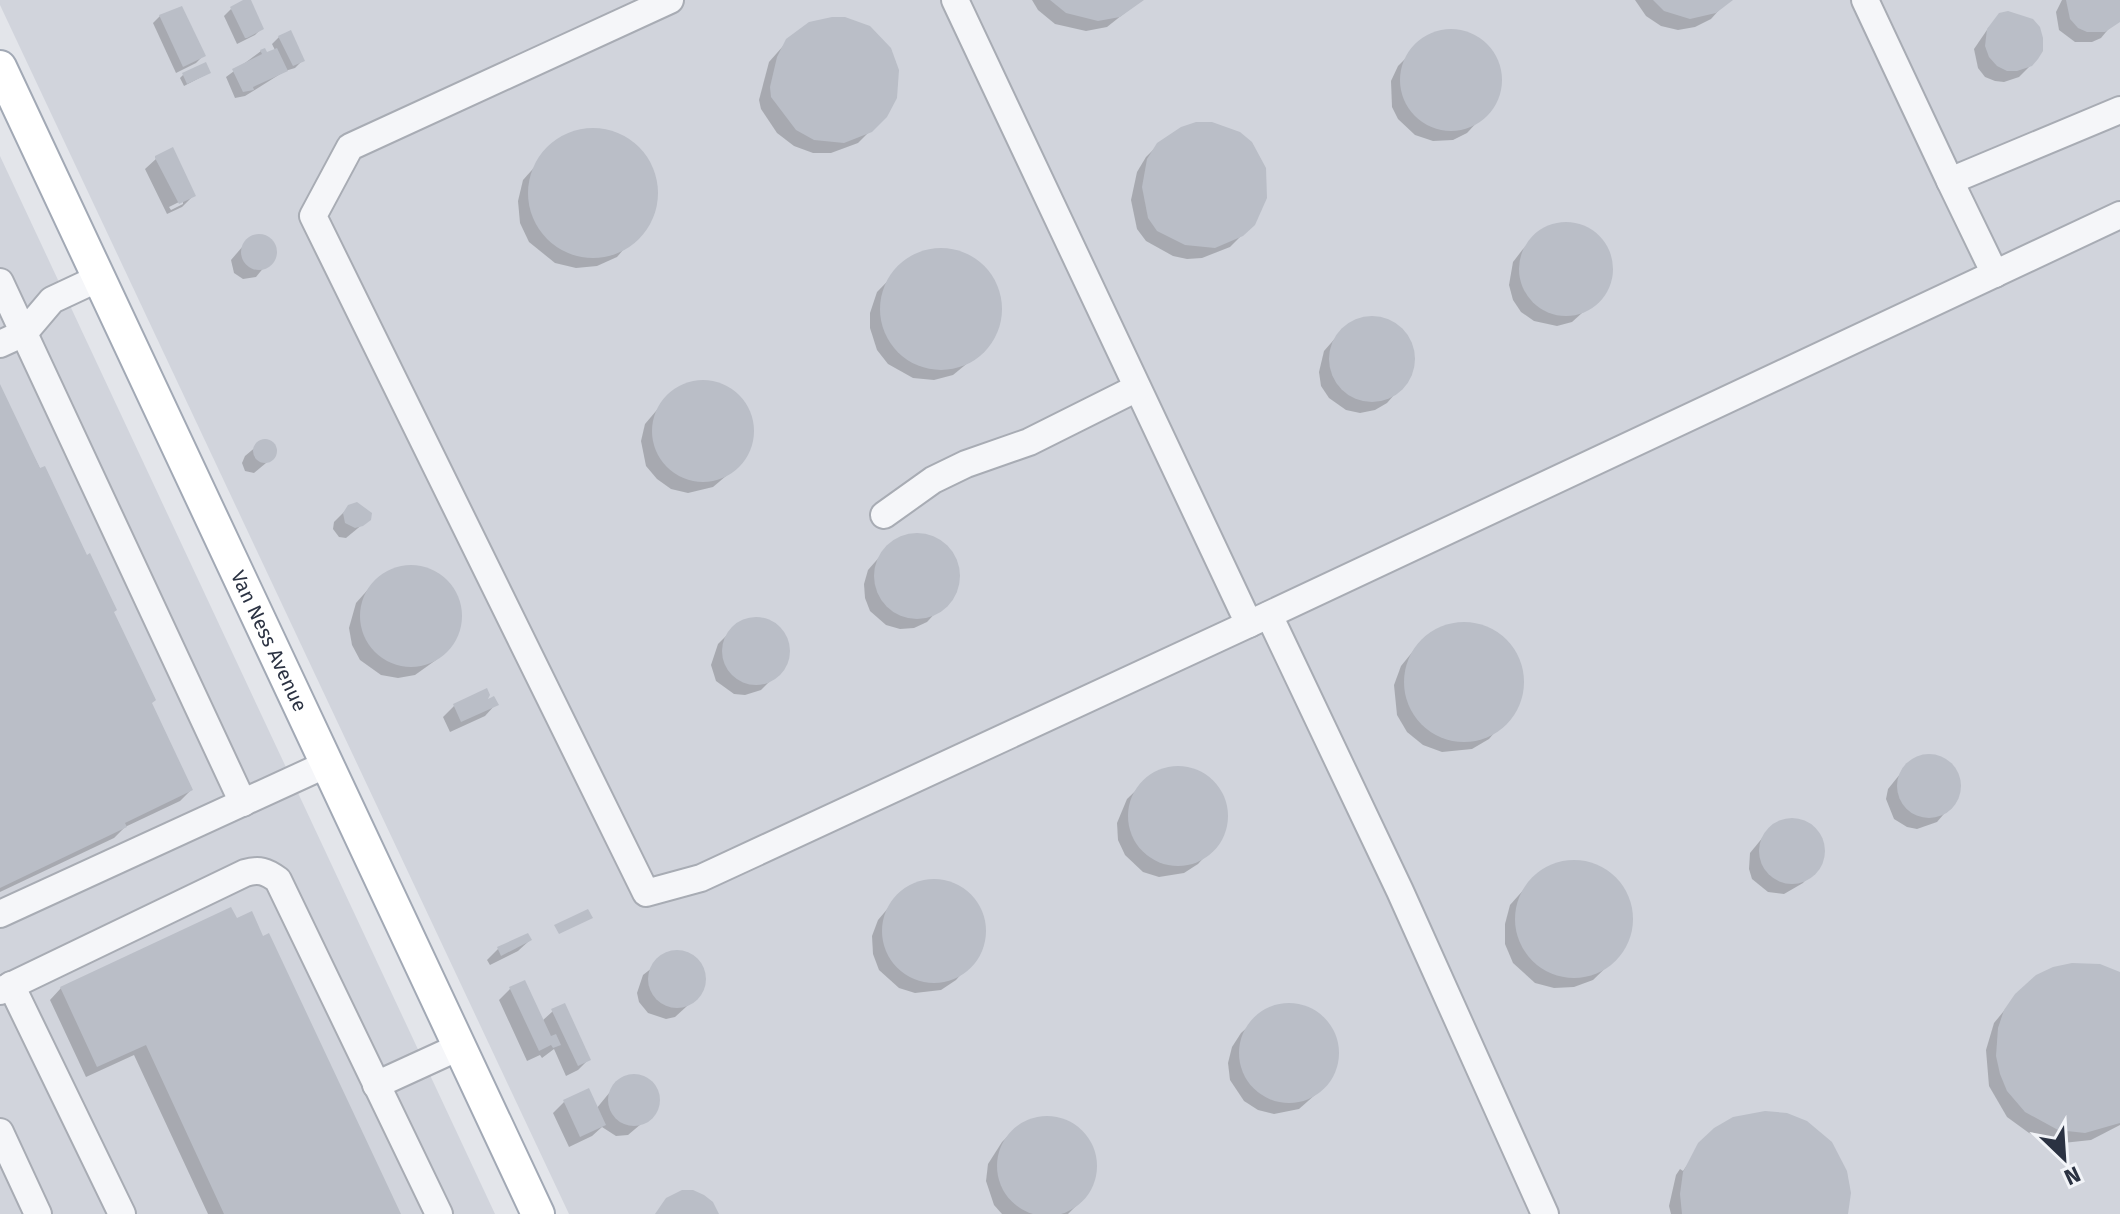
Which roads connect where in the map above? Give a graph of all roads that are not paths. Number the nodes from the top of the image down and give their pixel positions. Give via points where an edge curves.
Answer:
1 (670, 0) edge
2 (955, 0) edge
3 (1865, 0) edge
4 (0, 67) edge
5 (2120, 110) edge
6 (1950, 181) junction
7 (2120, 215) edge
8 (1995, 274) junction
9 (99, 278) junction
10 (3, 296) edge
11 (52, 300) junction
12 (24, 333) junction
13 (0, 344) edge
14 (1137, 388) junction
15 (884, 515) dead end
16 (1259, 620) junction
17 (327, 764) junction
18 (243, 803) junction
19 (0, 914) edge
20 (6, 988) edge
21 (459, 1047) junction
22 (376, 1085) junction
23 (0, 1132) edge
24 (38, 1214) edge
25 (122, 1214) edge
26 (439, 1214) edge
27 (538, 1214) edge
28 (1545, 1214) edge

1 - 16 street via 350,147 313,216 646,893 701,878
2 - 14 street
3 - 6 street
4 - 9 main road, Van Ness Avenue
5 - 6 street
6 - 8 street
7 - 8 street
8 - 16 street
9 - 11 street
9 - 17 main road, Van Ness Avenue
10 - 11 street
10 - 12 street
11 - 12 street
12 - 13 street
12 - 18 street
14 - 15 street via 1029,442 944,475
14 - 16 street
16 - 28 street via 1400,891
17 - 18 street
17 - 21 main road, Van Ness Avenue
18 - 19 street
20 - 22 street via 259,869 278,880
20 - 25 street
21 - 22 street
21 - 27 main road, Van Ness Avenue
22 - 26 street
23 - 24 street

